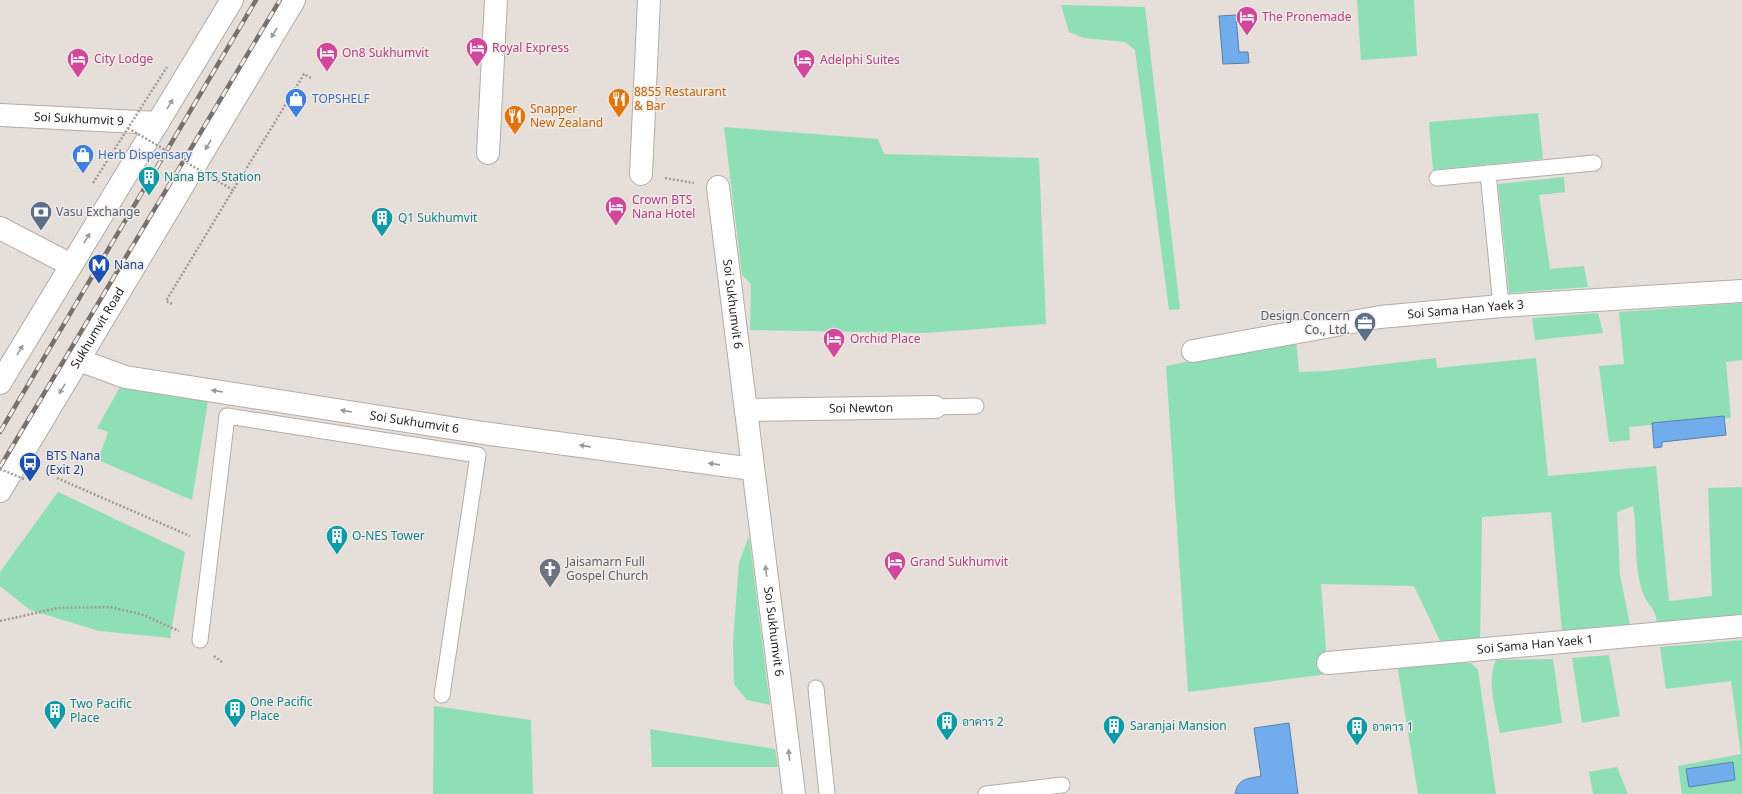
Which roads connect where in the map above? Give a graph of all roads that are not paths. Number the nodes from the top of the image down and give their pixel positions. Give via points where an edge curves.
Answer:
1 (232, 0) edge
2 (294, 0) edge
3 (496, 0) edge
4 (649, 0) edge
5 (0, 115) edge
6 (158, 123) junction
7 (488, 153) dead end
8 (1594, 163) dead end
9 (1488, 173) junction
10 (641, 174) road end
11 (1437, 178) dead end
12 (718, 187) road end
13 (0, 228) edge
14 (71, 265) junction
15 (1742, 291) edge
16 (1501, 306) junction
17 (1193, 351) dead end
18 (79, 360) junction
19 (0, 383) edge
20 (976, 406) dead end
21 (934, 407) joint
22 (746, 410) junction
23 (483, 432) junction
24 (478, 455) junction
25 (753, 469) junction
26 (0, 491) edge
27 (1742, 626) edge
28 (200, 640) dead end
29 (1328, 663) dead end
30 (816, 688) dead end
31 (442, 695) dead end
32 (1062, 785) dead end
33 (794, 794) edge
34 (827, 794) edge
35 (986, 794) edge

6 -> 1 street
2 -> 18 street, Sukhumvit Road
3 - 7 street
4 - 10 street
5 - 6 street, Soi Sukhumvit 9
14 -> 6 street
8 - 9 lane
9 - 11 lane
9 - 16 lane
12 - 22 street, Soi Sukhumvit 6
13 - 14 street
19 -> 14 street
15 - 16 street, Soi Sama Han Yaek 3
16 - 17 street, Soi Sama Han Yaek 3 via 1367,318
23 -> 18 street, Soi Sukhumvit 6 via 124,377
18 -> 26 street, Sukhumvit Road
20 - 21 lane, Soi Newton
21 - 22 street, Soi Newton
22 - 25 street, Soi Sukhumvit 6
23 - 24 lane
25 -> 23 street, Soi Sukhumvit 6
24 - 28 lane via 227,416
24 - 31 lane
33 -> 25 street, Soi Sukhumvit 6
27 - 29 street, Soi Sama Han Yaek 1
30 - 34 lane
32 - 35 lane

